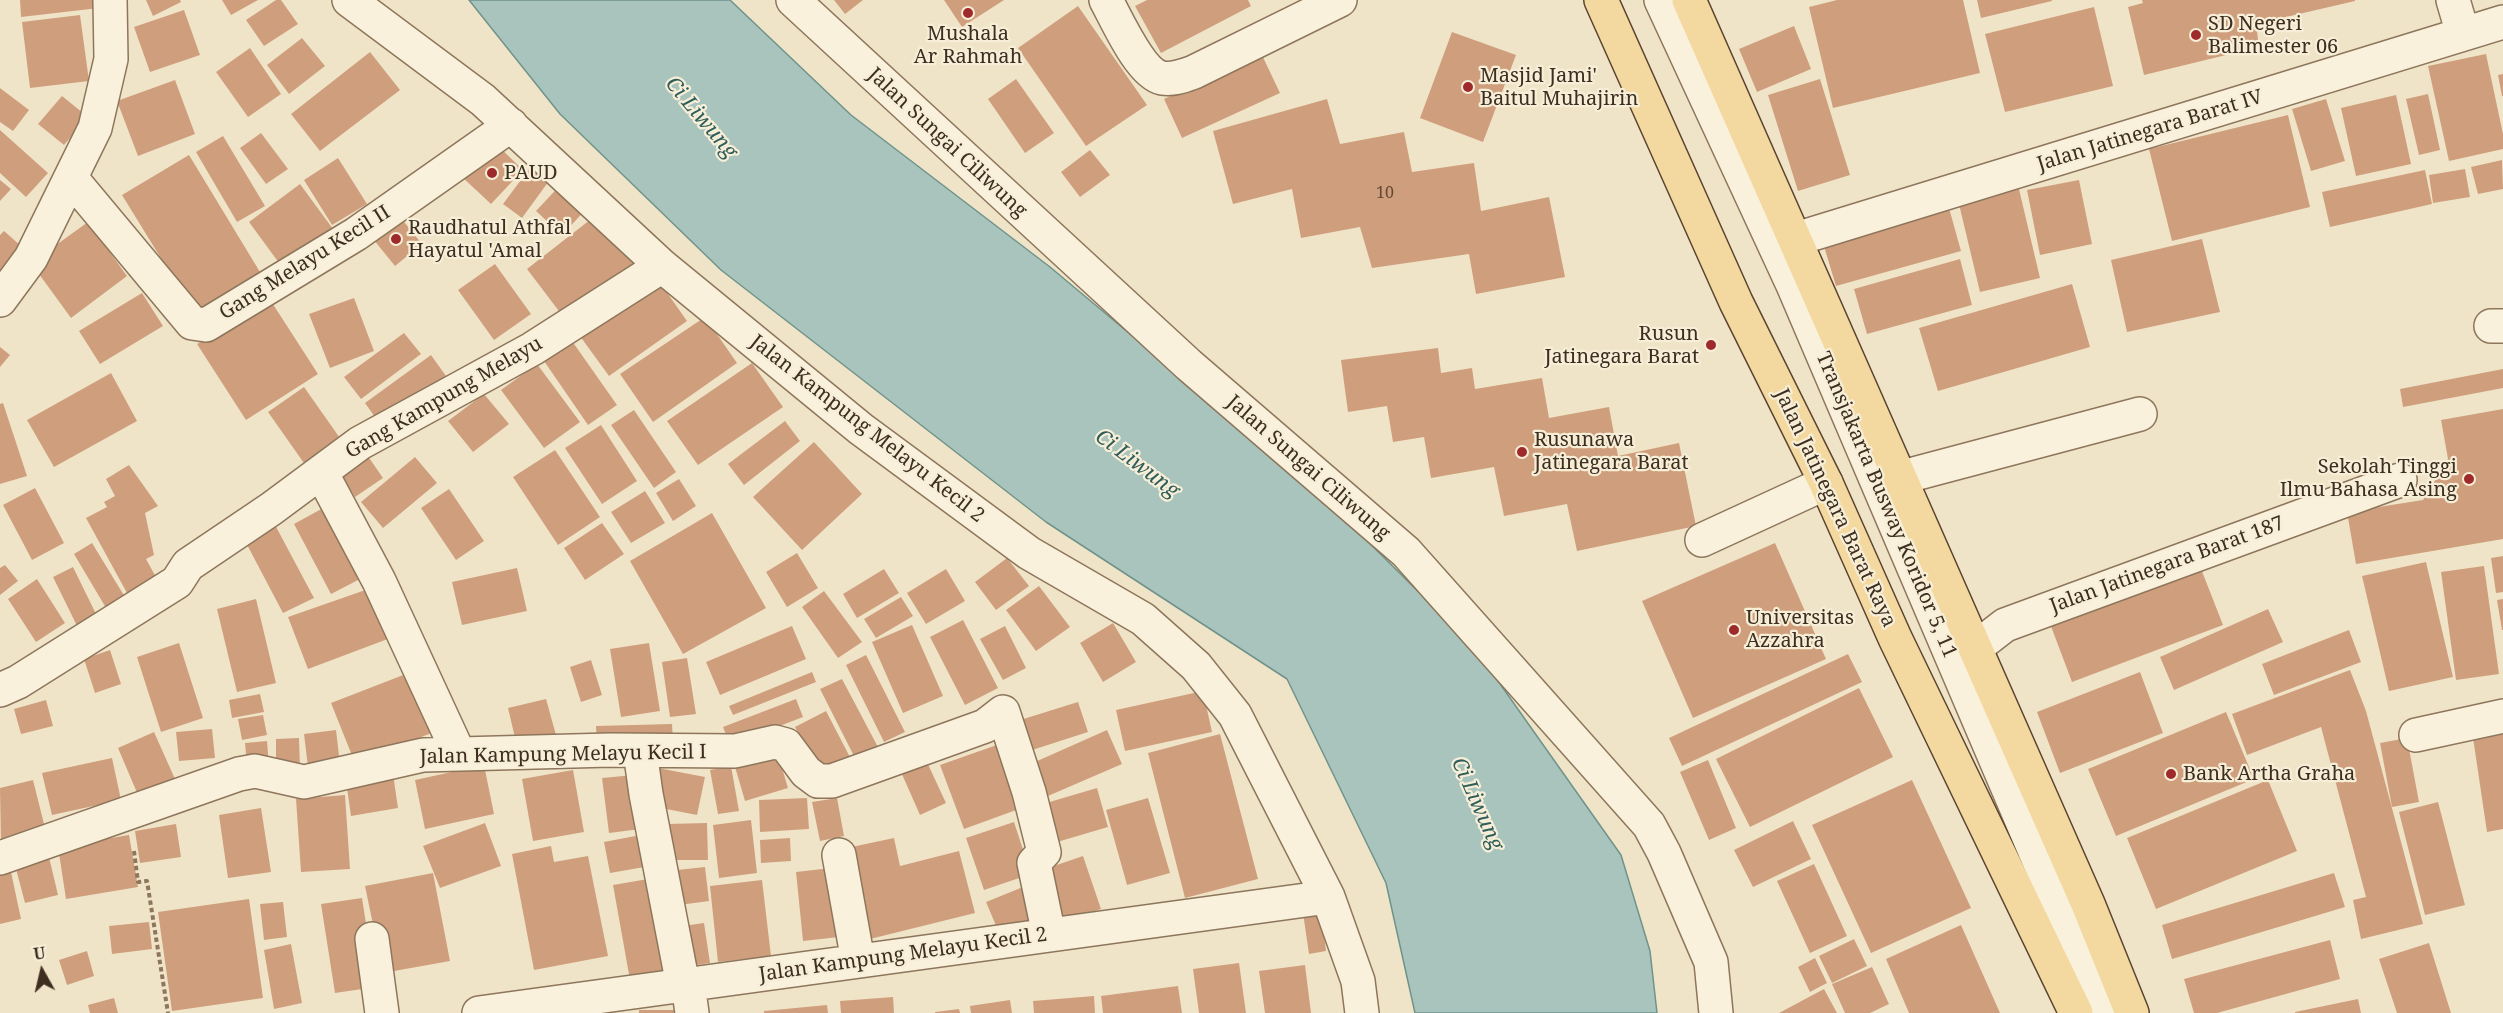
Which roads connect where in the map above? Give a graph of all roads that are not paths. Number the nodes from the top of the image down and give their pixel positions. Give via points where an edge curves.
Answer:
1 (110, 0) edge
2 (349, 0) edge
3 (793, 0) edge
4 (1106, 0) edge
5 (1340, 0) edge
6 (1602, 0) edge
7 (1661, 0) edge
8 (1689, 0) edge
9 (2453, 0) edge
10 (2503, 22) edge
11 (2463, 34) junction
12 (511, 125) junction
13 (71, 178) junction
14 (1796, 239) junction
15 (662, 266) junction
16 (0, 300) edge
17 (2140, 414) dead end
18 (321, 471) junction
19 (1899, 478) junction
20 (2400, 480) dead end
21 (1826, 483) junction
22 (1702, 540) dead end
23 (1974, 649) junction
24 (0, 690) edge
25 (2503, 716) edge
26 (2416, 735) dead end
27 (640, 751) junction
28 (459, 754) junction
29 (839, 855) dead end
30 (0, 858) edge
31 (1328, 897) junction
32 (1049, 935) junction
33 (372, 939) dead end
34 (858, 961) junction
35 (687, 994) edge
36 (382, 1013) edge
37 (479, 1013) edge
38 (1362, 1013) edge
39 (1716, 1013) edge
40 (2076, 1013) edge
41 (2104, 1013) edge
42 (2132, 1013) edge

1 - 13 street via 111,59 95,128
2 - 12 street, Jalan Kampung Melayu Kecil 2
3 - 39 street, Jalan Sungai Ciliwung via 1189,365 1406,552 1649,825 1711,962
4 - 5 street via 1150,73 1175,79
6 - 21 main road, Jalan Jatinegara Barat Raya via 1736,302
7 - 41 street, Transjakarta Busway Koridor 5, 11 via 1793,285
8 - 14 main road
9 - 11 street
10 - 11 street, Jalan Jatinegara Barat IV
11 - 14 street, Jalan Jatinegara Barat IV
12 - 13 street, Gang Melayu Kecil II via 356,234 207,325 192,323
12 - 15 street, Jalan Kampung Melayu Kecil 2
13 - 16 street via 31,258
14 - 19 main road
15 - 18 street, Gang Kampung Melayu via 532,349 360,443
15 - 31 street, Jalan Kampung Melayu Kecil 2 via 861,429 1029,553 1143,619 1196,666 1235,715
17 - 19 street
18 - 24 street, Gang Kampung Melayu via 188,565 177,582
18 - 28 street via 379,581
19 - 23 main road
20 - 23 street, Jalan Jatinegara Barat 187 via 2005,625
21 - 22 street
21 - 40 main road, Jalan Jatinegara Barat Raya via 1895,638
23 - 42 main road via 2088,904
25 - 26 street
27 - 28 street, Jalan Kampung Melayu Kecil I
27 - 32 street, Jalan Kampung Melayu Kecil I via 735,752 775,742 786,745 818,781 832,781 985,726 1003,712 1044,852 1034,862
27 - 35 street
28 - 30 street, Jalan Kampung Melayu Kecil I via 423,755 304,782 255,771 239,774
29 - 34 street
31 - 32 street, Jalan Kampung Melayu Kecil 2
31 - 38 street, Jalan Kampung Melayu Kecil 2 via 1358,981
32 - 34 street, Jalan Kampung Melayu Kecil 2
33 - 36 street
34 - 35 street, Jalan Kampung Melayu Kecil 2
35 - 37 street, Jalan Kampung Melayu Kecil 2

